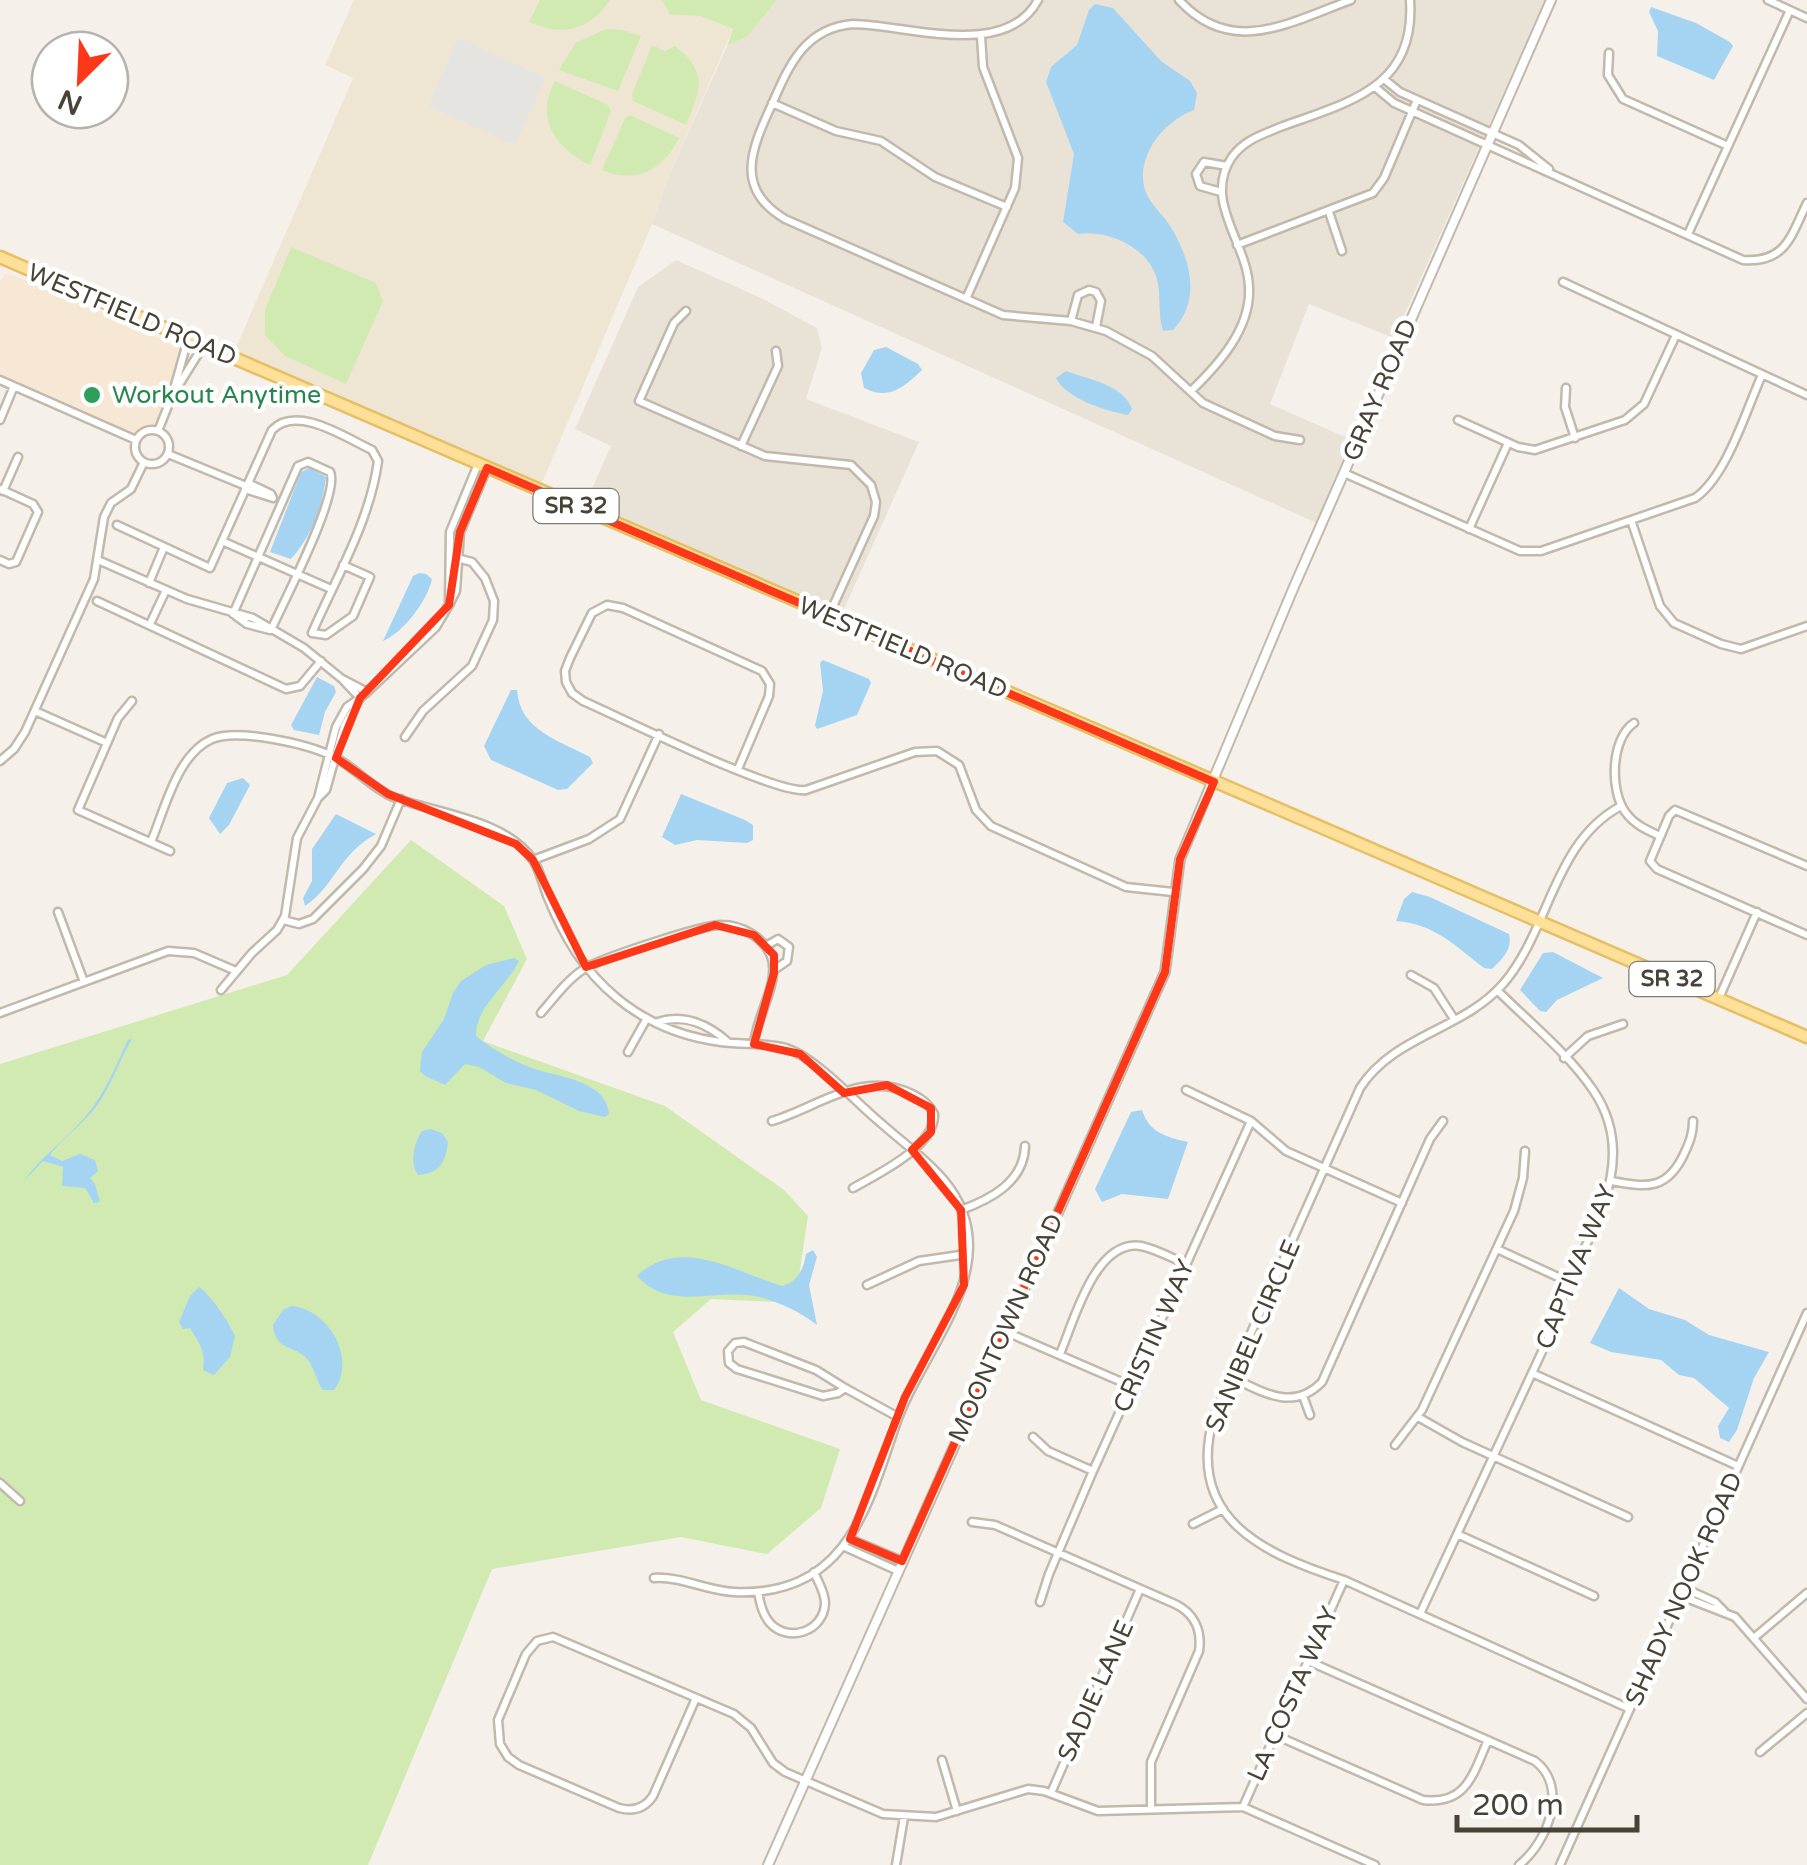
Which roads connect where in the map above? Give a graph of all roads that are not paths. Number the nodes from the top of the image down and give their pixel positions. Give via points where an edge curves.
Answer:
1 (1038, 0) edge
2 (1179, 0) edge
3 (1351, 0) edge
4 (1410, 0) edge
5 (1551, 0) edge
6 (1768, 0) edge
7 (1790, 10) junction
8 (1807, 18) edge
9 (981, 36) junction
10 (1608, 53) dead end
11 (1384, 78) junction
12 (1375, 88) junction
13 (1417, 100) junction
14 (772, 103) junction
15 (1412, 111) junction
16 (1492, 133) junction
17 (1487, 144) junction
18 (1728, 146) junction
19 (1227, 166) junction
20 (1553, 173) junction
21 (1222, 192) junction
22 (1807, 203) edge
23 (1007, 208) junction
24 (1329, 212) junction
25 (1688, 234) junction
26 (1237, 245) junction
27 (1342, 251) dead end
28 (2, 262) edge
29 (1563, 282) dead end
30 (966, 299) junction
31 (686, 311) dead end
32 (1071, 322) junction
33 (1096, 327) junction
34 (1676, 334) junction
35 (188, 339) junction
36 (203, 346) junction
37 (776, 351) dead end
38 (1762, 375) junction
39 (0, 380) edge
40 (14, 386) junction
41 (1566, 388) dead end
42 (1191, 391) junction
43 (1807, 395) edge
44 (172, 396) junction
45 (0, 420) edge
46 (1458, 420) dead end
47 (158, 431) junction
48 (1576, 438) junction
49 (136, 440) junction
50 (1300, 440) dead end
51 (1508, 442) junction
52 (741, 446) junction
53 (168, 454) junction
54 (18, 457) dead end
55 (144, 462) junction
56 (482, 466) junction
57 (1344, 474) junction
58 (246, 486) junction
59 (2, 490) edge
60 (282, 502) junction
61 (1631, 520) junction
62 (117, 526) dead end
63 (1469, 529) junction
64 (222, 541) junction
65 (164, 547) junction
66 (258, 557) junction
67 (448, 558) junction
68 (458, 558) junction
69 (0, 560) edge
70 (98, 560) junction
71 (343, 564) junction
72 (295, 574) junction
73 (149, 583) junction
74 (166, 590) junction
75 (331, 590) junction
76 (98, 601) dead end
77 (449, 605) junction
78 (233, 614) junction
79 (829, 616) junction
80 (150, 624) junction
81 (1807, 626) edge
82 (271, 630) junction
83 (321, 661) junction
84 (363, 695) junction
85 (132, 701) dead end
86 (34, 711) junction
87 (1634, 722) dead end
88 (659, 734) junction
89 (405, 736) dead end
90 (107, 743) junction
91 (332, 756) junction
92 (0, 761) edge
93 (738, 768) junction
94 (1214, 782) junction
95 (401, 799) junction
96 (1622, 806) junction
97 (1660, 836) junction
98 (150, 842) junction
99 (170, 850) dead end
100 (533, 860) junction
101 (1807, 866) edge
102 (1173, 892) junction
103 (58, 912) dead end
104 (1756, 912) junction
105 (283, 920) junction
106 (1538, 921) junction
107 (1807, 935) edge
108 (766, 946) junction
109 (586, 967) junction
110 (774, 970) junction
111 (236, 971) junction
112 (1411, 975) dead end
113 (84, 982) junction
114 (221, 990) dead end
115 (1497, 990) junction
116 (1718, 999) junction
117 (0, 1013) edge
118 (541, 1013) dead end
119 (647, 1018) junction
120 (1454, 1019) junction
121 (656, 1022) junction
122 (1623, 1024) dead end
123 (1807, 1037) edge
124 (729, 1043) junction
125 (754, 1044) junction
126 (628, 1052) dead end
127 (1564, 1058) junction
128 (1186, 1090) dead end
129 (844, 1092) junction
130 (1443, 1120) dead end
131 (772, 1121) dead end
132 (1251, 1121) junction
133 (1693, 1121) dead end
134 (1025, 1146) dead end
135 (912, 1150) junction
136 (1524, 1151) dead end
137 (1324, 1169) junction
138 (1612, 1181) junction
139 (853, 1188) dead end
140 (1402, 1203) junction
141 (961, 1210) junction
142 (1497, 1249) junction
143 (968, 1254) junction
144 (1186, 1264) junction
145 (1569, 1282) junction
146 (867, 1285) dead end
147 (1807, 1313) edge
148 (1004, 1331) junction
149 (1060, 1354) junction
150 (1532, 1374) junction
151 (1231, 1377) junction
152 (1132, 1386) junction
153 (845, 1388) junction
154 (1303, 1396) junction
155 (1310, 1415) dead end
156 (898, 1417) junction
157 (1418, 1417) junction
158 (1033, 1437) dead end
159 (1395, 1446) dead end
160 (1493, 1456) junction
161 (1738, 1466) junction
162 (1093, 1471) junction
163 (0, 1483) edge
164 (20, 1501) dead end
165 (1223, 1509) junction
166 (1628, 1517) dead end
167 (972, 1522) dead end
168 (1193, 1524) dead end
169 (1457, 1534) junction
170 (850, 1539) junction
171 (844, 1548) junction
172 (1058, 1552) junction
173 (900, 1566) junction
174 (814, 1572) junction
175 (654, 1578) dead end
176 (1344, 1580) junction
177 (1140, 1589) junction
178 (758, 1592) junction
179 (1683, 1592) junction
180 (1807, 1594) edge
181 (1594, 1596) dead end
182 (1040, 1602) dead end
183 (1420, 1614) junction
184 (1755, 1637) junction
185 (1308, 1661) junction
186 (696, 1698) junction
187 (1807, 1699) edge
188 (1630, 1709) junction
189 (1807, 1713) edge
190 (1275, 1735) junction
191 (1488, 1740) junction
192 (1760, 1752) dead end
193 (942, 1760) dead end
194 (805, 1782) junction
195 (1051, 1793) junction
196 (1243, 1808) junction
197 (1151, 1810) junction
198 (957, 1811) junction
199 (904, 1817) junction
200 (768, 1865) edge
201 (896, 1865) edge
202 (1375, 1865) edge
203 (1520, 1865) edge
204 (1560, 1865) edge

1 - 9 street via 1017,25
2 - 3 street via 1212,26 1249,33
4 - 11 street via 1406,43
5 - 16 street, GRAY ROAD
6 - 7 street
7 - 8 street
7 - 18 street
9 - 14 street via 837,26 799,50
9 - 23 street via 983,68 1018,158
10 - 18 street via 1608,75 1623,100
11 - 12 street
11 - 13 street
12 - 15 street
12 - 19 street via 1256,136
13 - 15 street
13 - 16 street
14 - 23 street via 836,131 881,141 936,177
14 - 30 street via 751,165 768,206
15 - 17 street
15 - 24 street via 1378,188
16 - 17 street, GRAY ROAD
16 - 20 street via 1532,153
17 - 20 street
17 - 57 street, GRAY ROAD
18 - 25 street
19 - 21 street
19 - 21 street via 1204,162 1196,174 1200,186
20 - 25 street
21 - 26 street
22 - 25 street via 1788,244 1764,260 1743,260
23 - 30 street
24 - 26 street
24 - 27 street
26 - 42 street via 1249,285 1247,306 1226,355
28 - 35 main road, WESTFIELD ROAD / SR 32
29 - 34 street
30 - 32 street via 1010,317
31 - 52 street via 639,401
32 - 33 street
32 - 33 street via 1078,295 1089,290 1101,301
33 - 42 street via 1143,350
34 - 38 street
34 - 48 street via 1636,413
35 - 36 main road, WESTFIELD ROAD / SR 32
35 - 44 street
36 - 44 street
36 - 56 main road, WESTFIELD ROAD / SR 32
37 - 52 street via 778,366
38 - 43 street
38 - 61 street via 1711,484 1695,498
39 - 40 street
40 - 45 street
40 - 49 street
41 - 48 street
42 - 50 street via 1275,436
44 - 47 street
46 - 51 street
47 - 49 street
47 - 53 street via 168,440
48 - 51 street via 1536,450
49 - 55 street
51 - 63 street
52 - 79 street via 771,458 851,465 871,485 874,516
53 - 55 street via 158,463
53 - 58 street
54 - 59 street
55 - 70 street via 131,489 108,508
56 - 67 street via 450,532
56 - 68 street
56 - 79 main road, WESTFIELD ROAD / SR 32
57 - 63 street
57 - 94 street, GRAY ROAD
58 - 60 street
58 - 64 street
58 - 71 street via 269,435 284,420 306,421 369,448 378,465
59 - 69 street via 38,508 16,562
60 - 66 street
60 - 72 street via 300,464 333,474 324,516
61 - 63 street via 1530,553
61 - 81 street via 1660,606 1674,623 1741,650
62 - 65 street
64 - 65 street via 210,568
64 - 66 street
65 - 73 street
66 - 72 street
66 - 78 street
67 - 68 street
67 - 77 street
68 - 77 street
68 - 89 street via 472,562 485,578 493,620 472,666 422,711
70 - 73 street
70 - 86 street
71 - 75 street
71 - 75 street via 370,577 353,616 326,636 312,633
72 - 75 street
72 - 82 street
73 - 74 street
74 - 78 street
74 - 80 street
76 - 80 street
77 - 84 street via 436,626
78 - 82 street
79 - 94 main road, WESTFIELD ROAD / SR 32
80 - 83 street via 286,689 300,686
82 - 83 street
83 - 84 street
84 - 91 street
85 - 90 street
86 - 90 street
86 - 92 street via 20,742
87 - 96 street via 1618,737
88 - 93 street
88 - 93 street via 568,688 564,671 601,606 623,608 755,666 768,678 766,705
88 - 100 street via 620,820
90 - 98 street via 78,810
91 - 95 street
91 - 98 street via 254,736 212,739 187,760
91 - 105 street via 330,781 297,838
93 - 102 street via 800,791 937,751 958,765 976,810 991,826 1126,887
94 - 102 street, MOONTOWN ROAD
94 - 106 main road, WESTFIELD ROAD / SR 32
95 - 100 street via 496,832
95 - 105 street via 363,869 313,919
96 - 97 street
96 - 106 street, SANIBEL CIRCLE via 1595,823 1570,857
97 - 101 street via 1669,816 1680,810
97 - 104 street via 1654,867
98 - 99 street
100 - 109 street via 560,927
102 - 148 street, MOONTOWN ROAD via 1164,972
103 - 113 street
104 - 107 street
104 - 116 street
105 - 111 street
106 - 115 street, SANIBEL CIRCLE
106 - 116 main road, WESTFIELD ROAD / SR 32
108 - 109 street via 738,928 715,925
108 - 110 street
108 - 110 street via 778,939 789,948 787,961
109 - 118 street
109 - 119 street
110 - 125 street
111 - 113 street via 175,950
111 - 114 street
112 - 120 street via 1434,988
113 - 117 street
115 - 120 street, SANIBEL CIRCLE
115 - 127 street, CAPTIVA WAY
116 - 123 main road, WESTFIELD ROAD / SR 32
119 - 121 street
119 - 126 street
120 - 137 street, SANIBEL CIRCLE via 1388,1055 1371,1072
121 - 124 street
121 - 124 street via 690,1021
122 - 127 street via 1588,1036
124 - 125 street
125 - 129 street via 800,1054
127 - 138 street, CAPTIVA WAY via 1606,1116
128 - 132 street
129 - 131 street
129 - 135 street
129 - 135 street via 880,1084 926,1102 934,1127
130 - 140 street
132 - 137 street via 1278,1147
132 - 144 street, CRISTIN WAY
133 - 138 street via 1682,1159 1668,1178 1644,1186
134 - 141 street via 1013,1179
135 - 139 street
135 - 141 street via 944,1180
136 - 142 street via 1518,1203
137 - 140 street
137 - 151 street, SANIBEL CIRCLE
138 - 145 street, CAPTIVA WAY
140 - 154 street via 1326,1374
141 - 143 street
142 - 145 street
142 - 157 street
143 - 146 street via 919,1261
143 - 156 street via 957,1306
144 - 149 street via 1141,1246 1108,1254
144 - 152 street, CRISTIN WAY
145 - 150 street, CAPTIVA WAY
147 - 161 street, SHADY NOOK ROAD
148 - 149 street
148 - 173 street, MOONTOWN ROAD
149 - 152 street
150 - 160 street, CAPTIVA WAY
150 - 161 street
151 - 154 street via 1277,1397
151 - 165 street, SANIBEL CIRCLE via 1208,1445
152 - 162 street, CRISTIN WAY
153 - 153 street via 744,1342 728,1351 737,1369 816,1394
153 - 156 street
154 - 155 street
156 - 170 street
157 - 159 street
157 - 160 street
158 - 162 street
160 - 166 street
160 - 169 street, CAPTIVA WAY
161 - 179 street, SHADY NOOK ROAD
162 - 172 street, CRISTIN WAY
163 - 164 street
165 - 168 street
165 - 176 street, SANIBEL CIRCLE via 1264,1549
167 - 172 street
169 - 181 street
169 - 183 street, CAPTIVA WAY
170 - 171 street
170 - 173 street
171 - 173 street
171 - 174 street
172 - 177 street
172 - 182 street, CRISTIN WAY
173 - 194 street, MOONTOWN ROAD
174 - 178 street
174 - 178 street via 825,1606 803,1632 772,1625
175 - 178 street
176 - 183 street, SANIBEL CIRCLE
176 - 185 street, LA COSTA WAY
177 - 195 street, SADIE LANE
177 - 197 street via 1182,1607 1200,1638 1151,1762
179 - 184 street via 1716,1602
179 - 188 street, SHADY NOOK ROAD
180 - 184 street
183 - 188 street, SANIBEL CIRCLE
184 - 187 street
185 - 190 street, LA COSTA WAY
185 - 191 street
186 - 186 street via 563,1640 542,1638 526,1654 497,1729 500,1744 519,1765 620,1808 639,1809 650,1801
186 - 194 street via 741,1718 778,1768
188 - 204 street, SHADY NOOK ROAD
189 - 192 street
190 - 191 street via 1438,1802 1469,1784
190 - 196 street, LA COSTA WAY
191 - 203 street via 1535,1760 1552,1781 1551,1814
193 - 198 street
194 - 199 street
194 - 200 street, MOONTOWN ROAD
195 - 197 street via 1098,1810
195 - 198 street via 1016,1790
196 - 197 street
196 - 202 street
198 - 199 street
199 - 201 street

